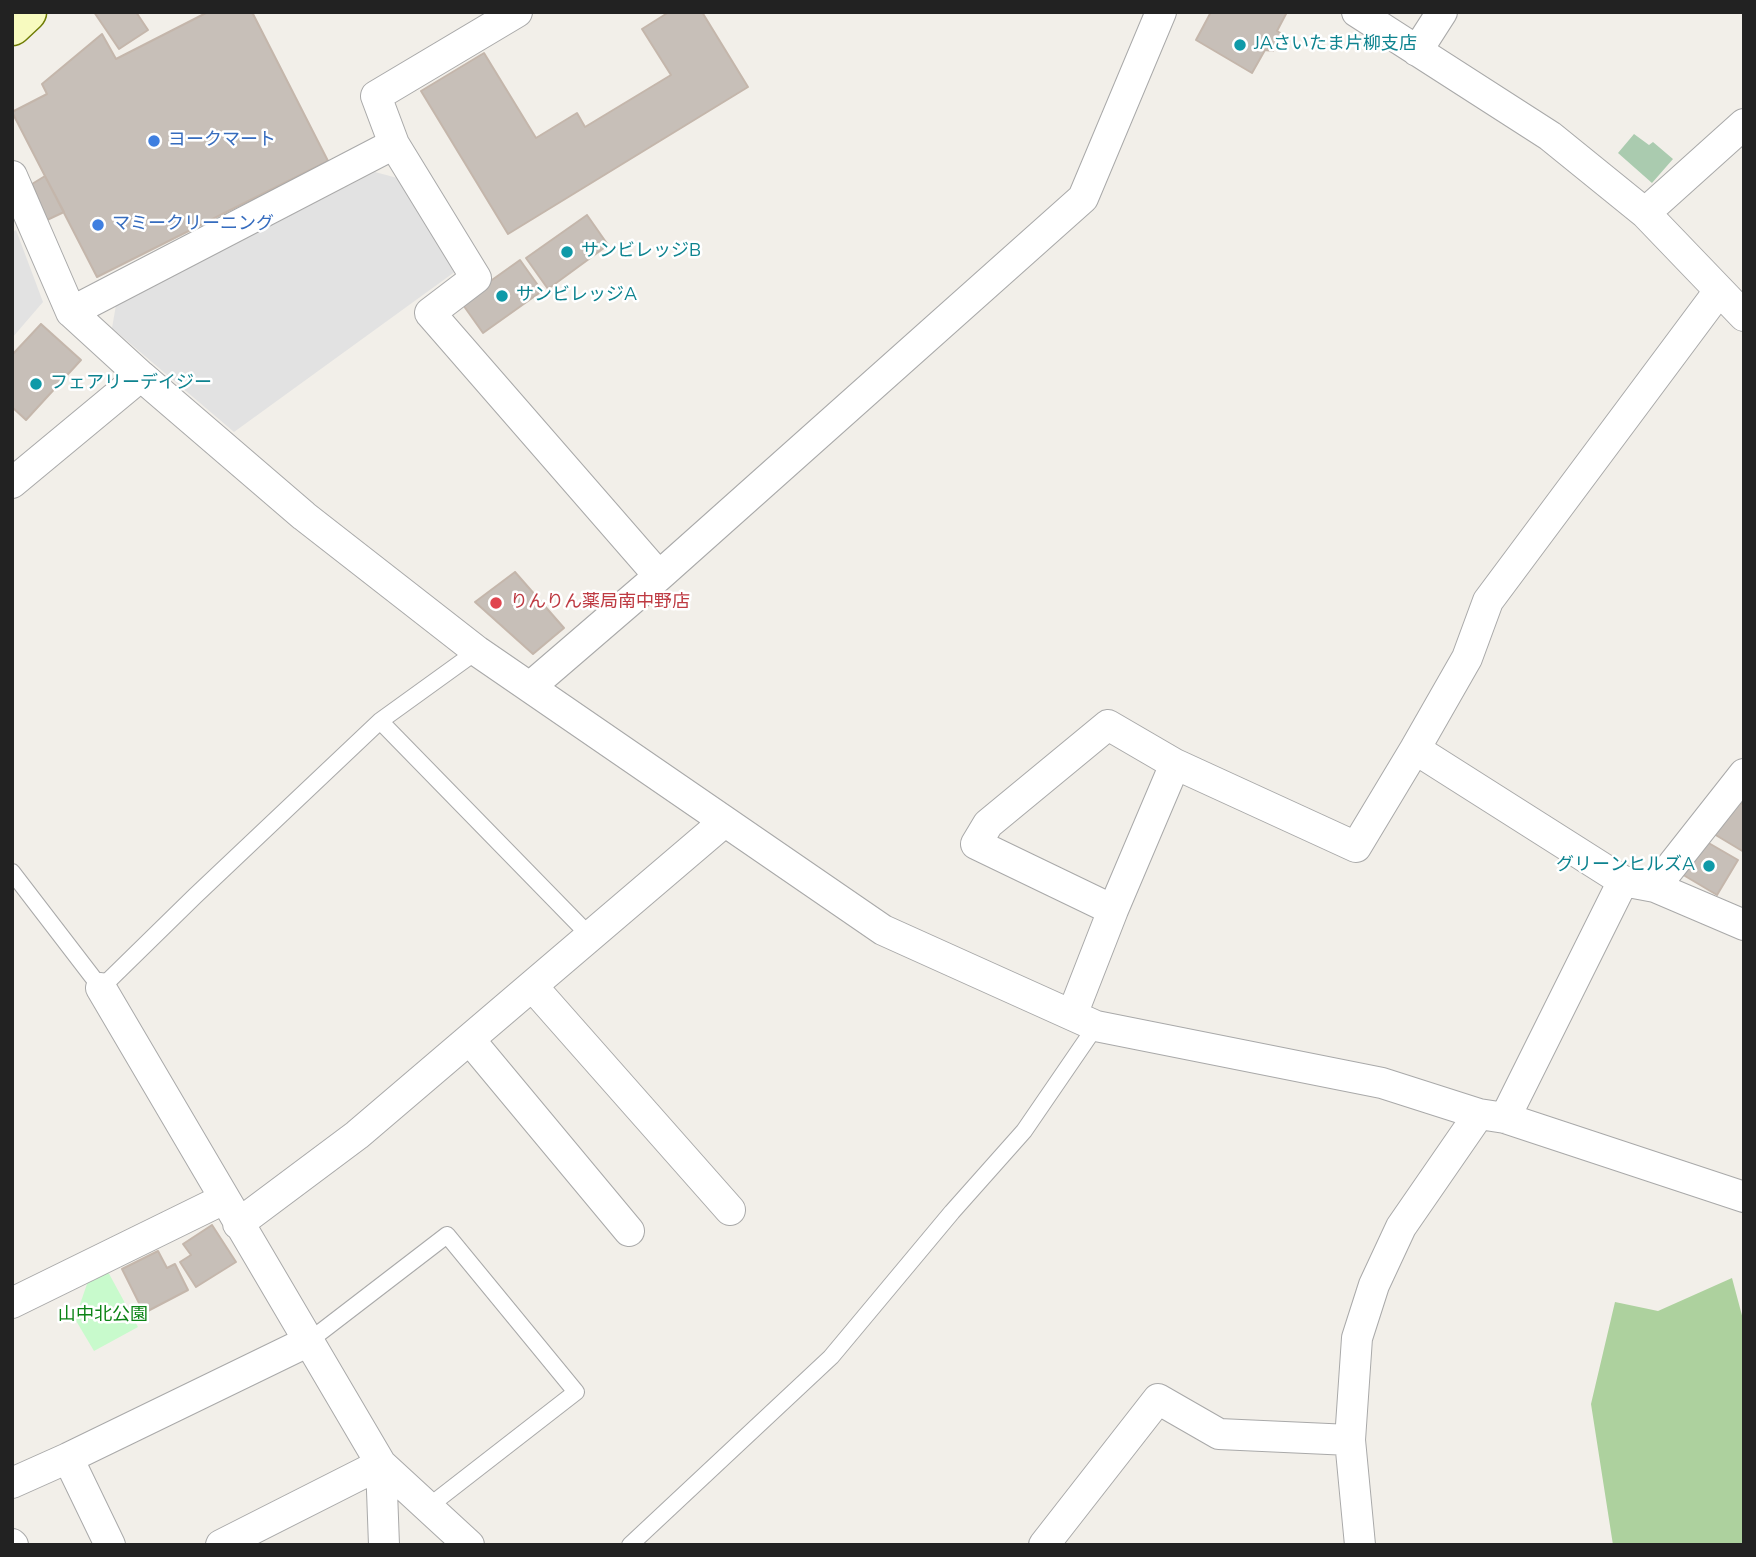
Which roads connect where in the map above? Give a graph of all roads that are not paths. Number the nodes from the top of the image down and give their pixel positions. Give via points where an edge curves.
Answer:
1 (517, 12) edge
2 (1161, 12) edge
3 (1357, 12) edge
4 (1443, 12) edge
5 (1417, 51) junction
6 (1744, 124) edge
7 (394, 144) junction
8 (12, 176) edge
9 (1645, 213) junction
10 (1719, 291) junction
11 (71, 312) junction
12 (1744, 316) edge
13 (141, 376) junction
14 (12, 483) edge
15 (659, 576) junction
16 (477, 651) junction
17 (530, 687) junction
18 (380, 722) junction
19 (1415, 750) junction
20 (1175, 764) junction
21 (1744, 774) edge
22 (724, 822) junction
23 (12, 872) edge
24 (1623, 881) junction
25 (1655, 887) junction
26 (1113, 910) junction
27 (1744, 925) edge
28 (590, 936) junction
29 (533, 987) junction
30 (101, 988) junction
31 (1084, 1021) junction
32 (470, 1040) junction
33 (1492, 1116) junction
34 (1744, 1196) edge
35 (730, 1210) dead end
36 (231, 1212) junction
37 (629, 1231) dead end
38 (12, 1303) edge
39 (309, 1341) junction
40 (1350, 1440) junction
41 (68, 1458) junction
42 (381, 1464) junction
43 (12, 1483) edge
44 (428, 1507) junction
45 (110, 1545) edge
46 (221, 1545) edge
47 (384, 1545) edge
48 (469, 1545) edge
49 (630, 1545) edge
50 (1044, 1545) edge
51 (1360, 1545) edge

1 - 7 street via 376,96
2 - 15 street via 1083,198
3 - 5 street
4 - 5 street
5 - 9 street via 1550,136
6 - 9 street
7 - 11 street
7 - 15 street via 476,278 430,313
8 - 11 street
9 - 10 street
10 - 12 street
10 - 19 street via 1488,601 1467,657
11 - 13 street
13 - 14 street
13 - 16 street via 304,516
15 - 17 street
16 - 17 street
16 - 18 lane
17 - 22 street
18 - 28 lane
18 - 30 lane
19 - 20 street via 1356,847
19 - 24 street
20 - 26 street
20 - 26 street via 1108,725 988,824 976,844
21 - 25 street
22 - 28 street
22 - 31 street via 883,930
23 - 30 lane
24 - 25 street
24 - 33 street
25 - 27 street
26 - 31 street
28 - 29 street
29 - 32 street
29 - 35 street
30 - 36 street
31 - 33 street via 1382,1083
31 - 49 lane via 1024,1131 831,1357
32 - 36 street via 357,1135
32 - 37 street
33 - 34 street
33 - 40 street via 1401,1227 1374,1285 1357,1338
36 - 38 street
36 - 39 street
39 - 41 street
39 - 42 street
39 - 44 lane via 447,1235 576,1392
40 - 50 street via 1219,1434 1158,1399
40 - 51 street
41 - 43 street
41 - 45 street
42 - 44 street
42 - 46 street
42 - 47 street
44 - 48 street

